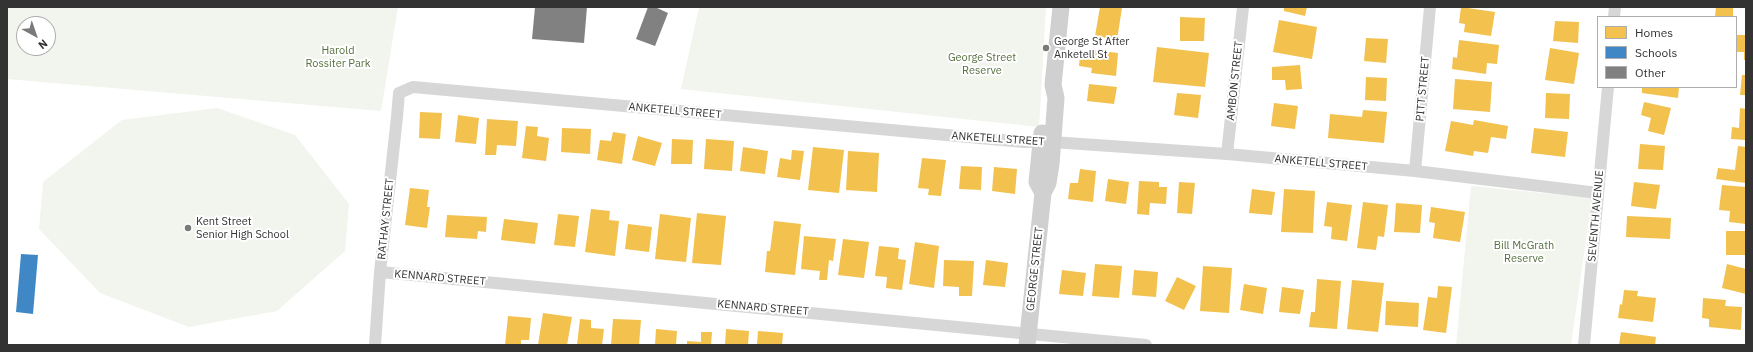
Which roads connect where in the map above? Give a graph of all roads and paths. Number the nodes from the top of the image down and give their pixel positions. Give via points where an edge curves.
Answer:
1 (1061, 7) edge
2 (1243, 7) edge
3 (1430, 7) edge
4 (1608, 88) edge
5 (398, 93) joint
6 (1047, 142) junction
7 (1227, 154) junction
8 (1415, 171) junction
9 (1598, 193) junction
10 (380, 272) junction
11 (1028, 339) edge
12 (375, 345) edge
13 (1146, 345) edge
14 (1584, 345) edge

1 - 6 main road, GEORGE STREET via 1053,85 1046,96
2 - 7 street, AMBON STREET
3 - 8 street, PITT STREET
4 - 9 street, SEVENTH AVENUE
5 - 6 street, ANKETELL STREET via 413,87 989,139
5 - 10 street, RATHAY STREET
6 - 7 street, ANKETELL STREET
6 - 11 main road, GEORGE STREET via 1037,182 1043,193
7 - 8 street, ANKETELL STREET
8 - 9 street, ANKETELL STREET
9 - 14 street, SEVENTH AVENUE
10 - 11 street, KENNARD STREET
10 - 12 street, RATHAY STREET
11 - 13 street, KENNARD STREET

